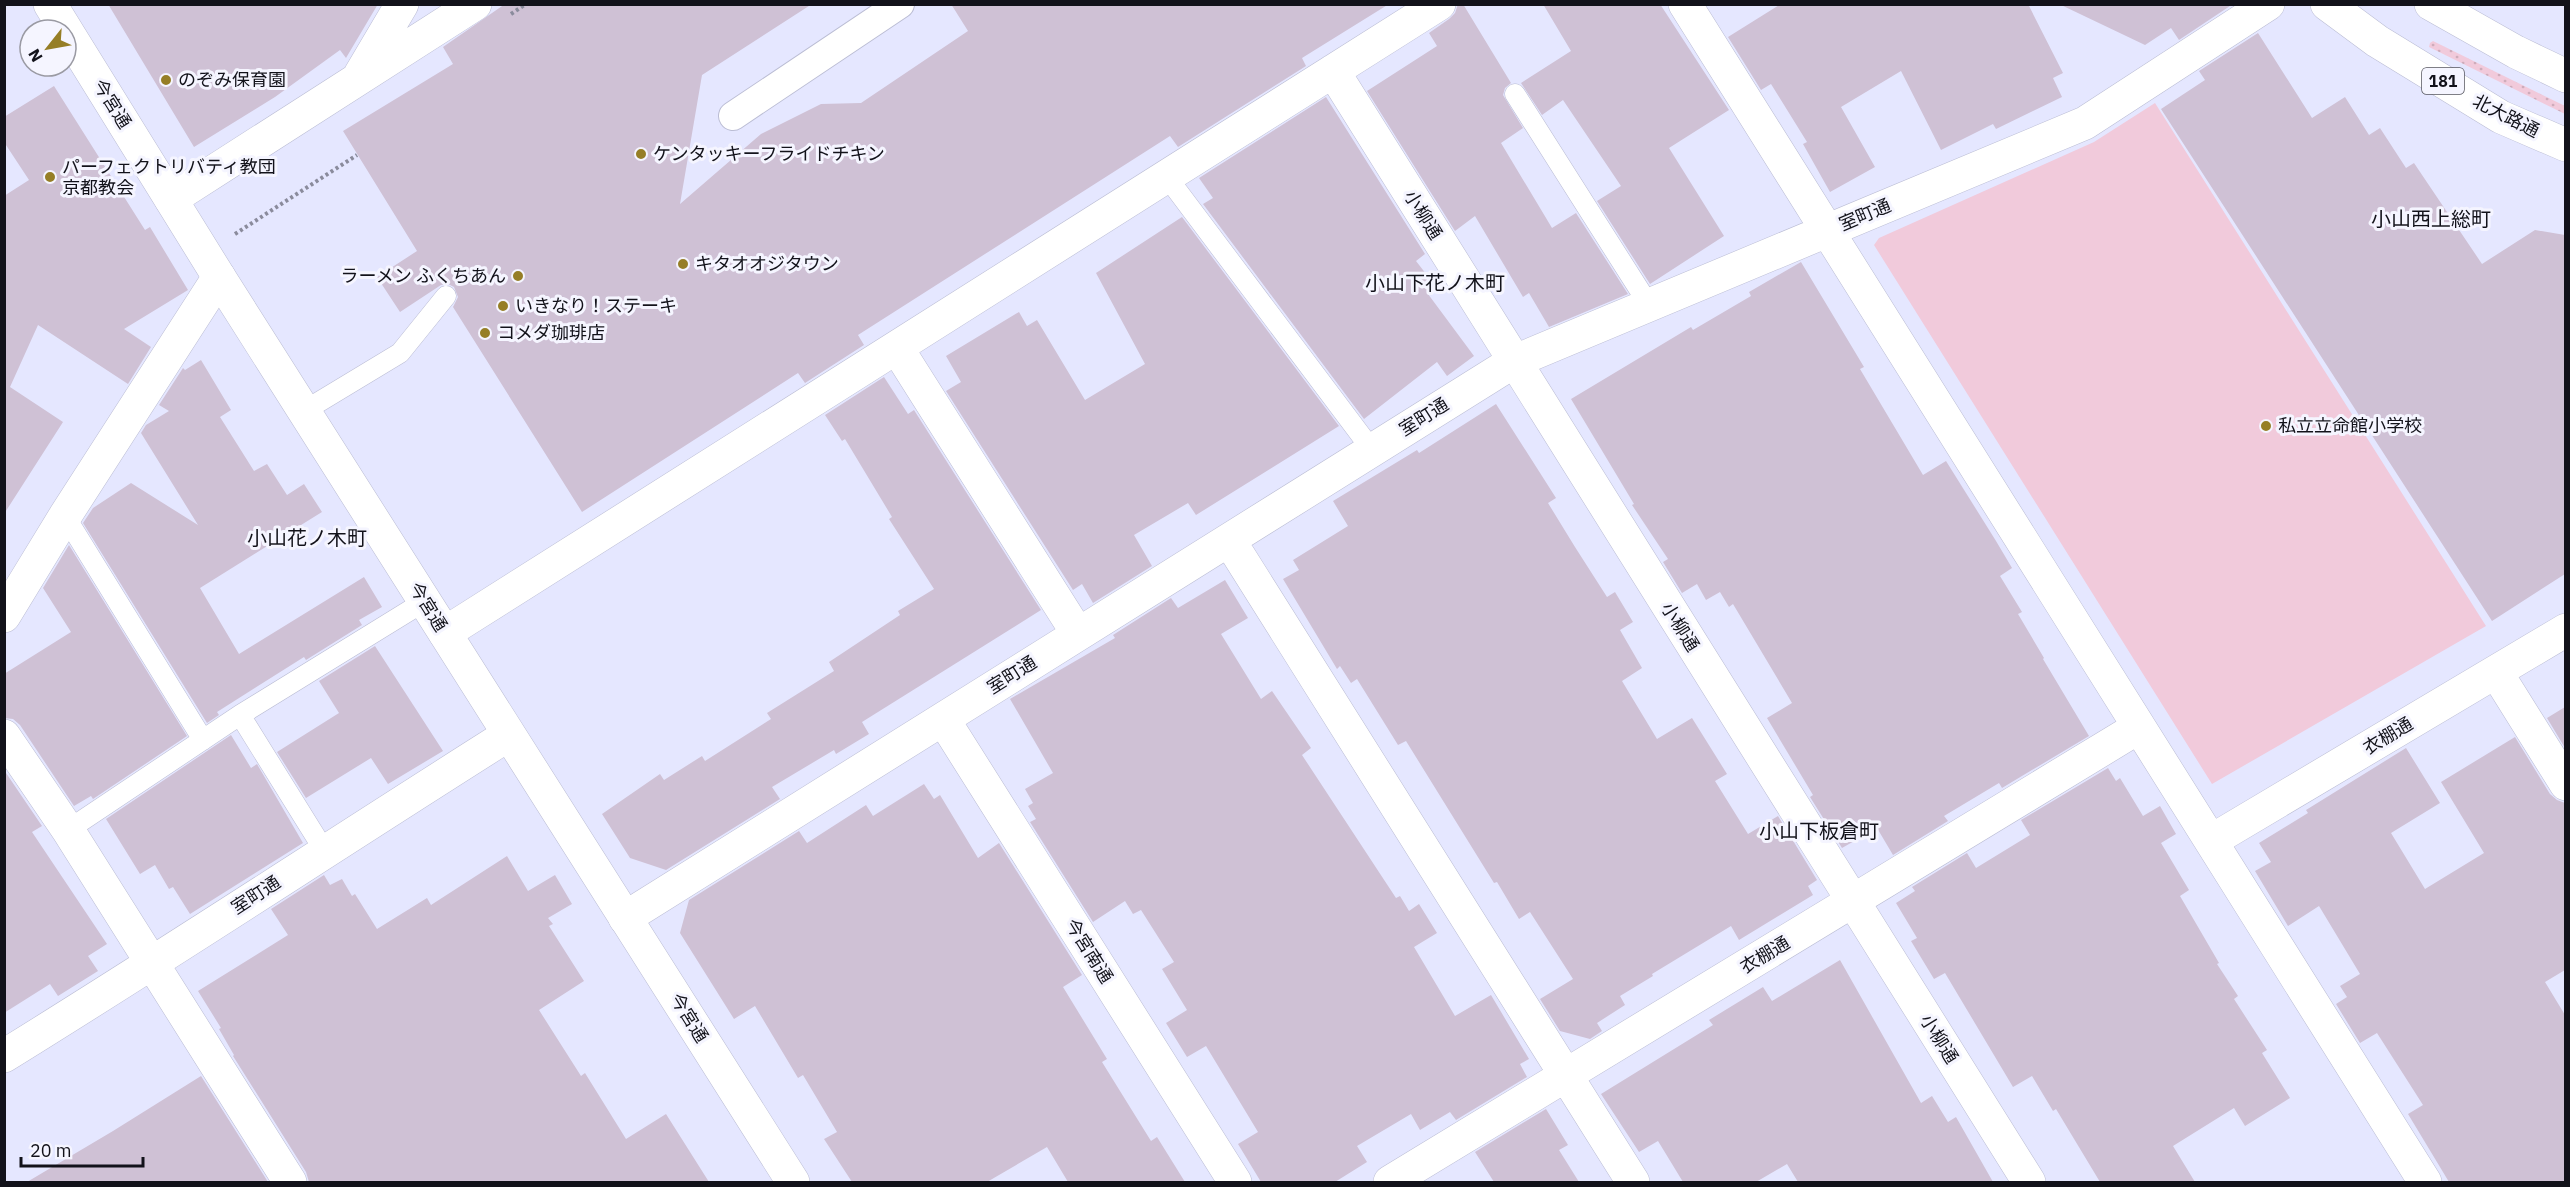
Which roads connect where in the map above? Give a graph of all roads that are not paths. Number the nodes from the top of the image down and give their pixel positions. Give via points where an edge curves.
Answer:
1 (50, 4) edge
2 (402, 4) edge
3 (475, 4) edge
4 (900, 4) edge
5 (1439, 4) edge
6 (1685, 4) edge
7 (2268, 4) edge
8 (2328, 4) edge
9 (2431, 4) edge
10 (59, 18) edge
11 (78, 49) edge
12 (1334, 71) junction
13 (2565, 76) edge
14 (354, 84) junction
15 (1515, 94) dead end
16 (733, 116) dead end
17 (2565, 146) edge
18 (1167, 177) junction
19 (171, 199) junction
20 (1827, 231) junction
21 (219, 277) junction
22 (446, 296) dead end
23 (1649, 305) junction
24 (897, 348) junction
25 (1514, 362) junction
26 (304, 411) junction
27 (1372, 450) junction
28 (65, 516) junction
29 (1229, 540) junction
30 (425, 601) junction
31 (4, 615) edge
32 (2565, 630) edge
33 (445, 633) junction
34 (1078, 634) junction
35 (2496, 672) junction
36 (240, 715) junction
37 (943, 719) junction
38 (2139, 727) junction
39 (508, 735) junction
40 (4, 736) edge
41 (203, 740) junction
42 (2565, 784) edge
43 (68, 830) junction
44 (2211, 841) junction
45 (324, 850) junction
46 (1853, 901) junction
47 (625, 918) junction
48 (152, 964) junction
49 (4, 1056) edge
50 (1566, 1076) junction
51 (290, 1182) edge
52 (793, 1182) edge
53 (1235, 1182) edge
54 (1390, 1182) edge
55 (1633, 1182) edge
56 (2029, 1182) edge
57 (2426, 1182) edge

1 - 10 street, 今宮通
2 - 14 street
3 - 14 street
4 - 16 street
5 - 12 street
6 - 20 street
7 - 20 street, 室町通 via 2085,123
8 - 17 street, 北大路通 / 181 via 2377,41 2501,117
9 - 13 street
11 - 19 street, 今宮通
12 - 18 street
12 - 25 street, 小柳通
14 - 19 street
15 - 23 lane
18 - 24 street
18 - 27 lane
19 - 21 street, 今宮通
20 - 23 street, 室町通
20 - 38 street
21 - 26 street, 今宮通
21 - 28 street
22 - 26 lane via 400,353
23 - 25 street, 室町通
24 - 33 street
24 - 34 street
25 - 27 street, 室町通
25 - 46 street, 小柳通
26 - 30 street, 今宮通
27 - 29 street, 室町通
28 - 31 street
28 - 41 lane
29 - 34 street, 室町通
29 - 50 street
30 - 33 street, 今宮通
30 - 36 lane
32 - 35 street, 衣棚通
33 - 39 street, 今宮通
34 - 37 street, 室町通
35 - 42 street
35 - 44 street, 衣棚通
36 - 41 lane
36 - 45 lane
37 - 47 street, 室町通
37 - 53 street, 今宮南通
38 - 44 street
38 - 46 street, 衣棚通
39 - 45 street, 室町通
39 - 47 street, 今宮通
40 - 43 street
41 - 43 lane
43 - 48 street
44 - 57 street
45 - 48 street, 室町通
46 - 50 street, 衣棚通
46 - 56 street, 小柳通
47 - 52 street, 今宮通
48 - 49 street, 室町通
48 - 51 street
50 - 54 street, 衣棚通
50 - 55 street

